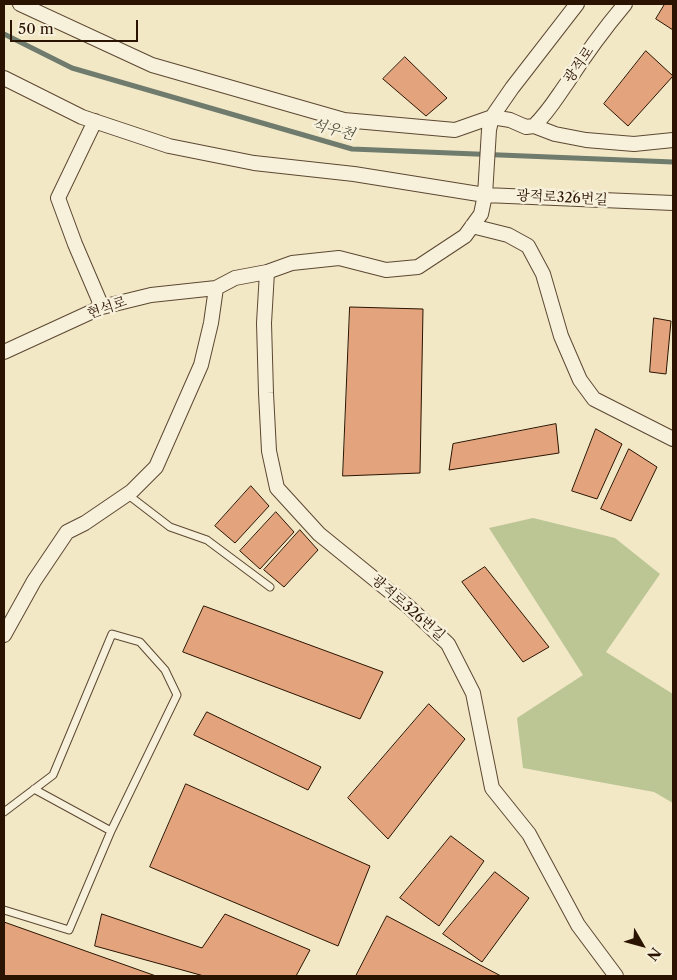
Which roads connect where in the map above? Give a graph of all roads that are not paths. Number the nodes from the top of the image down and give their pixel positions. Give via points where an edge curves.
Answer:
1 (20, 4) edge
2 (576, 4) edge
3 (625, 4) edge
4 (4, 78) edge
5 (95, 121) junction
6 (490, 124) junction
7 (534, 126) junction
8 (673, 140) edge
9 (485, 195) junction
10 (673, 203) edge
11 (472, 226) junction
12 (267, 272) junction
13 (216, 288) junction
14 (102, 306) junction
15 (4, 352) edge
16 (673, 439) edge
17 (127, 494) junction
18 (270, 587) dead end
19 (4, 636) edge
20 (34, 789) junction
21 (4, 812) edge
22 (111, 831) junction
23 (4, 910) edge
24 (612, 974) edge

1 - 6 street via 152,65 344,120 455,130
2 - 6 street via 512,88
3 - 7 street, 광적로 via 604,28 549,111
4 - 5 street, 광적로326번길
5 - 9 street, 광적로326번길 via 169,146 254,163 354,174
5 - 14 street via 58,198
6 - 7 street via 510,120 526,127
6 - 9 street
7 - 8 street via 586,140 634,144
9 - 10 street, 광적로326번길
9 - 11 street via 481,214
11 - 12 street via 465,236 418,268 386,270 339,258 292,263
11 - 16 street via 508,235 528,246 543,274 561,336 580,380 594,398
12 - 13 street via 235,278
12 - 24 street, 광적로326번길 via 264,323 266,393 269,452 277,488 319,534 409,607 448,644 473,693 492,788 529,834 578,925
13 - 14 street, 현석로 via 151,294
13 - 17 street via 201,365 156,467
14 - 15 street, 현석로
17 - 18 lane via 170,526 207,540
17 - 19 street via 67,532 34,581
20 - 21 lane
20 - 22 lane
20 - 22 lane via 53,775 112,634 140,642 165,670 177,695
22 - 23 lane via 69,930

